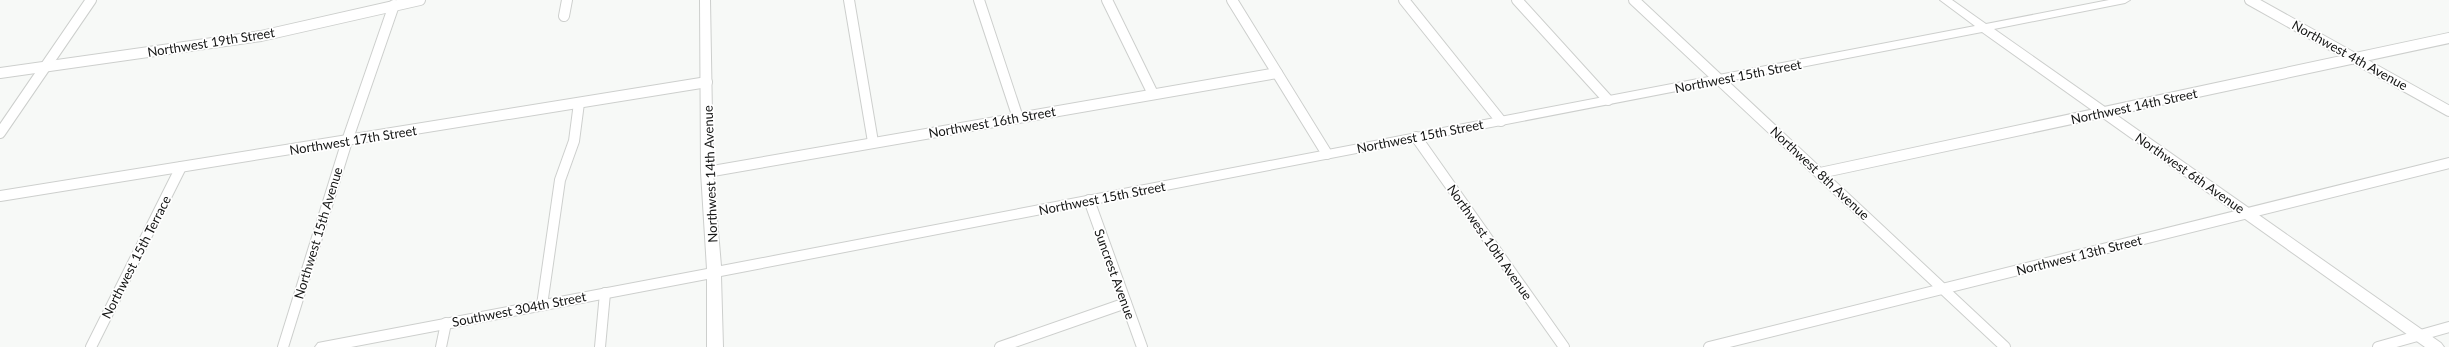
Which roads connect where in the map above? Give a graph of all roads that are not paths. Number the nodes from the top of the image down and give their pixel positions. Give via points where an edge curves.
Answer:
1 (91, 0) edge
2 (420, 0) edge
3 (567, 0) edge
4 (705, 0) edge
5 (849, 0) edge
6 (979, 0) edge
7 (1107, 0) edge
8 (1232, 0) edge
9 (1404, 0) edge
10 (1517, 0) edge
11 (1635, 0) edge
12 (1944, 0) edge
13 (2125, 0) edge
14 (2250, 0) edge
15 (394, 5) junction
16 (564, 16) dead end
17 (1984, 27) junction
18 (2449, 38) edge
19 (2356, 59) junction
20 (46, 67) junction
21 (0, 73) edge
22 (1277, 73) junction
23 (1720, 80) junction
24 (707, 82) junction
25 (1153, 94) junction
26 (1608, 100) junction
27 (579, 103) junction
28 (2449, 111) edge
29 (2104, 113) junction
30 (1018, 118) junction
31 (1501, 121) junction
32 (0, 133) edge
33 (1416, 138) junction
34 (347, 141) junction
35 (873, 142) junction
36 (1327, 154) junction
37 (2449, 163) edge
38 (181, 167) junction
39 (707, 172) junction
40 (1820, 173) junction
41 (0, 196) edge
42 (1089, 200) junction
43 (2247, 213) junction
44 (714, 271) junction
45 (1943, 289) junction
46 (605, 293) junction
47 (1126, 303) junction
48 (542, 305) junction
49 (446, 323) junction
50 (2449, 327) edge
51 (2419, 335) junction
52 (91, 347) edge
53 (283, 347) edge
54 (323, 347) edge
55 (441, 347) edge
56 (600, 347) edge
57 (715, 347) edge
58 (1000, 347) edge
59 (1142, 347) edge
60 (1564, 347) edge
61 (1709, 347) edge
62 (2005, 347) edge
63 (2378, 347) edge
64 (2436, 347) edge

1 - 20 street
2 - 15 street, Northwest 19th Street
3 - 16 street
4 - 24 street, Northwest 14th Avenue
5 - 35 street
6 - 30 street
7 - 25 street
8 - 22 street
9 - 31 street
10 - 26 street
11 - 23 street, Northwest 8th Avenue
12 - 17 street, Northwest 6th Avenue
13 - 17 street, Northwest 15th Street
14 - 19 street, Northwest 4th Avenue
15 - 20 street, Northwest 19th Street via 261,36
15 - 34 street, Northwest 15th Avenue
17 - 23 street, Northwest 15th Street
17 - 29 street, Northwest 6th Avenue
18 - 19 street, Northwest 14th Street
19 - 28 street, Northwest 4th Avenue
19 - 29 street, Northwest 14th Street
20 - 21 street, Northwest 19th Street
20 - 32 street
22 - 25 street, Northwest 16th Street
22 - 36 street
23 - 26 street, Northwest 15th Street
23 - 40 street, Northwest 8th Avenue
24 - 27 street, Northwest 17th Street
24 - 39 street, Northwest 14th Avenue
25 - 30 street, Northwest 16th Street
26 - 31 street, Northwest 15th Street
27 - 34 street, Northwest 17th Street
27 - 48 street via 574,141 560,180
29 - 40 street, Northwest 14th Street
29 - 43 street, Northwest 6th Avenue
30 - 35 street, Northwest 16th Street
31 - 33 street, Northwest 15th Street
33 - 36 street, Northwest 15th Street
33 - 60 street, Northwest 10th Avenue
34 - 38 street, Northwest 17th Street
34 - 53 street, Northwest 15th Avenue
35 - 39 street, Northwest 16th Street
36 - 42 street, Northwest 15th Street
37 - 43 street, Northwest 13th Street
38 - 41 street, Northwest 17th Street
38 - 52 street, Northwest 15th Terrace
39 - 44 street, Northwest 14th Avenue
40 - 45 street, Northwest 8th Avenue
42 - 44 street, Northwest 15th Street
42 - 47 street, Suncrest Avenue
43 - 45 street, Northwest 13th Street
43 - 51 street, Northwest 6th Avenue
44 - 46 street, Southwest 304th Street
44 - 57 street, Northwest 14th Avenue
45 - 61 street, Northwest 13th Street
45 - 62 street, Northwest 8th Avenue
46 - 48 street, Southwest 304th Street
46 - 56 street
47 - 58 street
47 - 59 street, Suncrest Avenue
48 - 49 street, Southwest 304th Street
49 - 54 street, Southwest 304th Street
49 - 55 street
50 - 51 street
51 - 63 street
51 - 64 street, Northwest 6th Avenue

